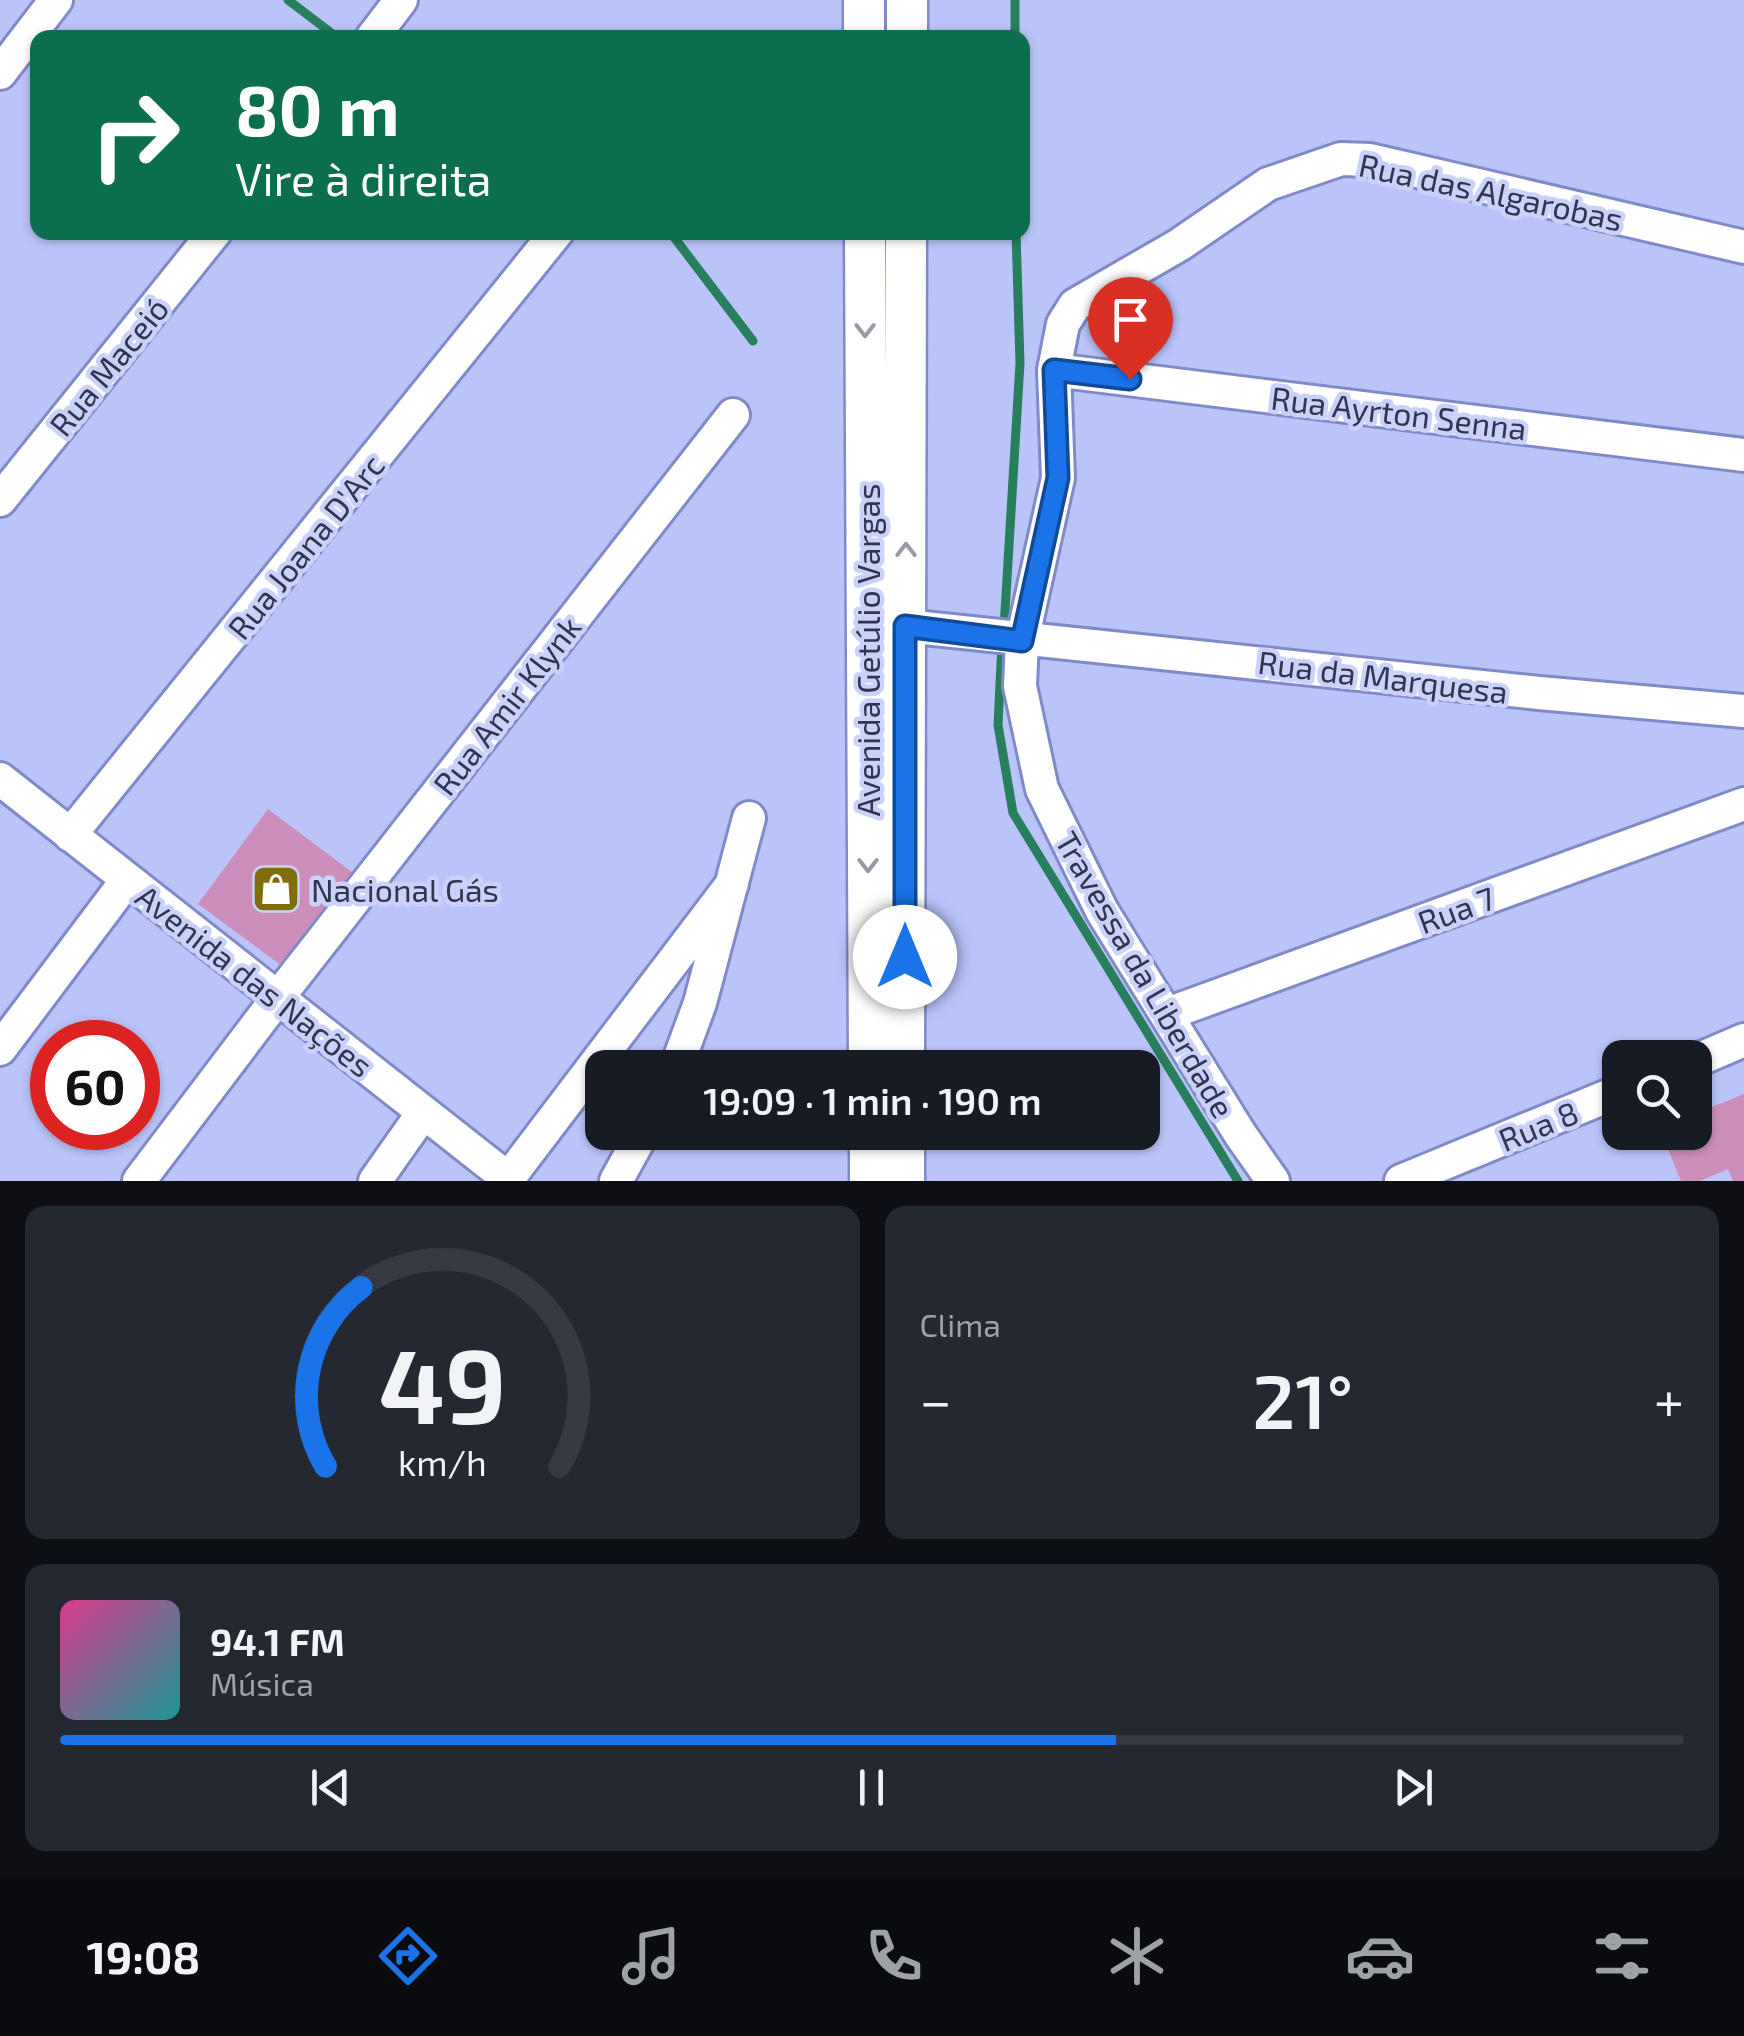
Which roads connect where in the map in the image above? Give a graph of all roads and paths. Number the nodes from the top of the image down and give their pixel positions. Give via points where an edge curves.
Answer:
1 (56, 0) edge
2 (401, 0) edge
3 (864, 0) edge
4 (907, 0) edge
5 (33, 30) edge
6 (378, 30) edge
7 (864, 30) edge
8 (907, 30) edge
9 (30, 34) edge
10 (0, 73) edge
11 (209, 240) edge
12 (865, 240) edge
13 (906, 240) edge
14 (548, 244) edge
15 (1744, 247) edge
16 (1091, 292) joint
17 (1054, 370) junction
18 (733, 415) dead end
19 (1744, 454) edge
20 (0, 500) edge
21 (905, 626) junction
22 (1022, 641) junction
23 (1744, 711) edge
24 (0, 779) edge
25 (1744, 804) edge
26 (749, 818) dead end
27 (70, 835) junction
28 (127, 880) junction
29 (732, 884) junction
30 (278, 996) junction
31 (1167, 1014) junction
32 (1744, 1040) edge
33 (0, 1049) edge
34 (683, 1050) edge
35 (869, 1050) edge
36 (904, 1050) edge
37 (1712, 1053) edge
38 (1602, 1098) edge
39 (423, 1113) junction
40 (633, 1150) edge
41 (870, 1150) edge
42 (904, 1150) edge
43 (509, 1180) edge
44 (139, 1181) edge
45 (375, 1181) edge
46 (616, 1181) edge
47 (870, 1181) edge
48 (904, 1181) edge
49 (1274, 1181) edge
50 (1402, 1181) edge

1 - 5 street
2 - 6 street
3 - 7 main road
4 - 8 main road
9 - 10 street
11 - 20 street, Rua Maceió
12 -> 35 main road, Avenida Getúlio Vargas
21 -> 13 main road, Avenida Getúlio Vargas
14 - 27 street, Rua Joana D'Arc
15 - 16 street, Rua das Algarobas via 1370,160 1341,159 1268,184 1179,245
16 - 17 street, Travessa da Liberdade via 1063,324
17 - 19 street, Rua Ayrton Senna
17 - 22 street, Travessa da Liberdade via 1058,478
18 - 30 street, Rua Amir Klynk
21 - 22 street, Rua da Marquesa
21 - 36 main road, Avenida Getúlio Vargas
22 - 23 street, Rua da Marquesa
22 - 31 street, Travessa da Liberdade via 1020,686 1042,790 1102,911
24 - 27 street, Avenida das Nações
25 - 31 street, Rua 7
26 - 29 street
27 - 28 street, Avenida das Nações
28 - 30 street, Avenida das Nações
28 - 33 street
29 - 34 street
29 - 43 street
30 - 39 street, Avenida das Nações
30 - 44 street, Rua Amir Klynk
31 - 49 street, Travessa da Liberdade
32 - 37 street
38 - 50 street, Rua 8
39 - 43 street, Avenida das Nações
39 - 45 street
40 - 46 street
41 - 47 main road
42 - 48 main road

